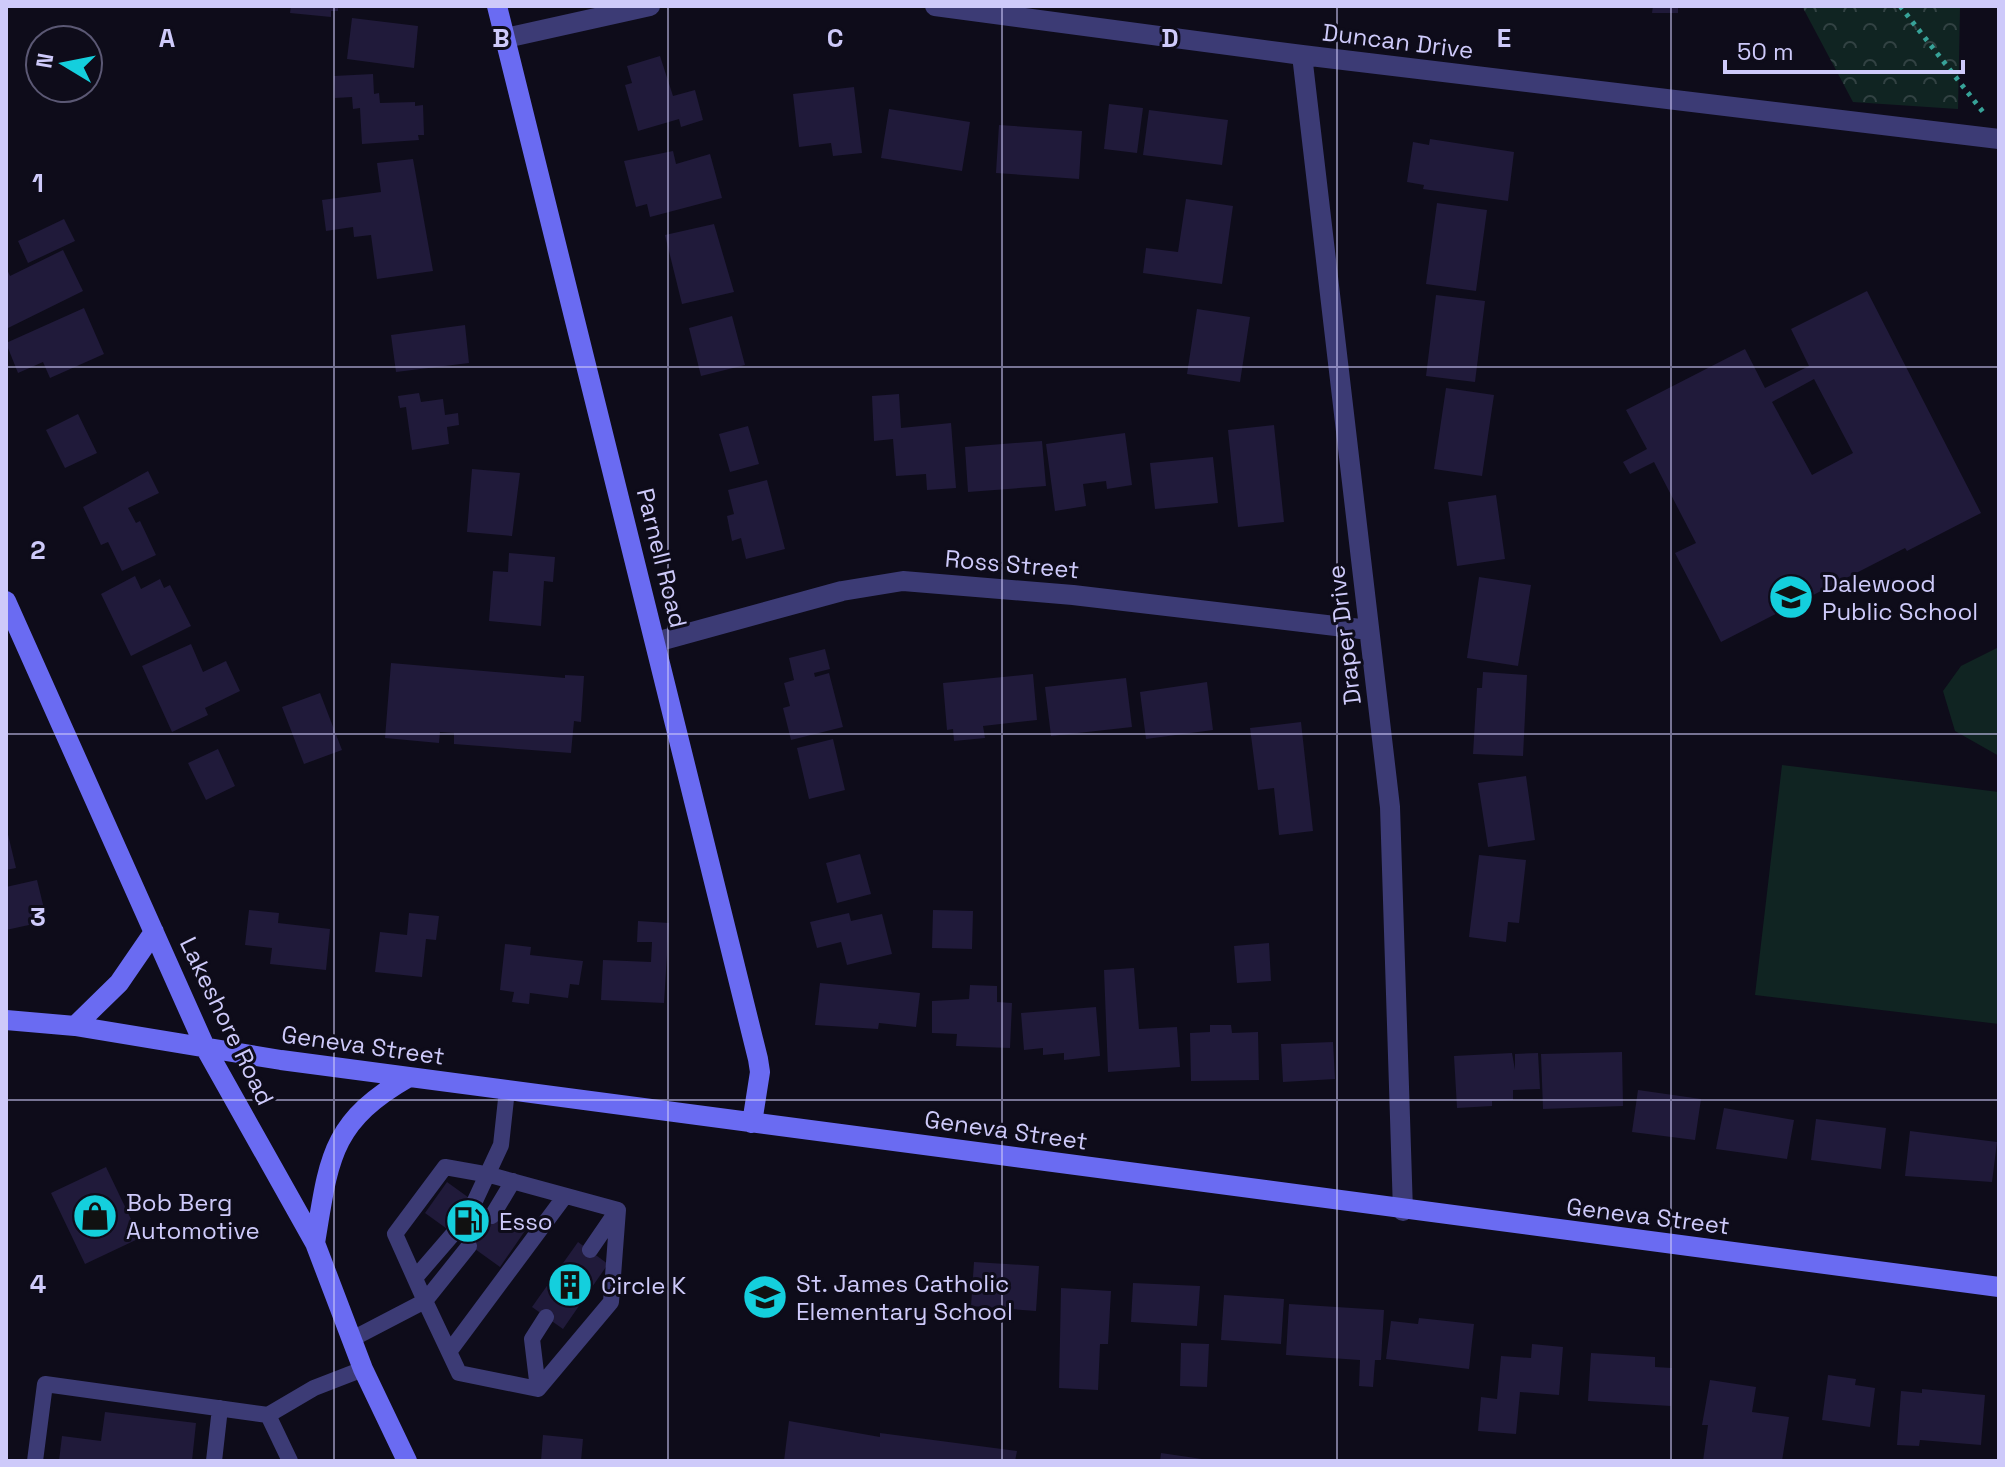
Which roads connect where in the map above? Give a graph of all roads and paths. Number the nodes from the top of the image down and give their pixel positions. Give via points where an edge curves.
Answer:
1 (497, 6) edge
2 (650, 6) edge
3 (935, 6) edge
4 (1900, 6) edge
5 (506, 38) junction
6 (1302, 55) junction
7 (1994, 129) edge
8 (6, 601) edge
9 (1369, 630) junction
10 (656, 642) junction
11 (154, 932) junction
12 (6, 1020) edge
13 (75, 1026) junction
14 (206, 1049) junction
15 (409, 1077) junction
16 (507, 1090) junction
17 (752, 1123) junction
18 (490, 1175) junction
19 (513, 1181) junction
20 (565, 1196) junction
21 (474, 1203) dead end
22 (618, 1210) junction
23 (1403, 1211) junction
24 (492, 1216) dead end
25 (453, 1234) dead end
26 (315, 1243) junction
27 (469, 1246) dead end
28 (590, 1250) dead end
29 (415, 1278) junction
30 (1999, 1287) edge
31 (425, 1301) junction
32 (546, 1317) dead end
33 (352, 1339) junction
34 (449, 1352) junction
35 (363, 1369) junction
36 (538, 1389) junction
37 (220, 1408) junction
38 (268, 1415) junction
39 (35, 1461) edge
40 (214, 1461) edge
41 (290, 1461) edge
42 (407, 1461) edge

1 - 5 main road, Parnell Road
2 - 5 street
3 - 6 street, Duncan Drive
4 - 7 path
5 - 10 main road, Parnell Road
6 - 7 street, Duncan Drive
6 - 9 street, Draper Drive
8 - 11 main road, Lakeshore Road
9 - 10 street, Ross Street via 903,581 842,591
9 - 23 street, Draper Drive via 1390,807
10 - 17 main road, Parnell Road via 758,1059
11 - 13 main road via 119,983
11 - 14 main road, Lakeshore Road
12 - 13 main road, Geneva Street
13 - 14 main road, Geneva Street
14 - 15 main road, Geneva Street
14 - 26 main road, Lakeshore Road
15 - 16 main road, Geneva Street
15 - 26 main road via 351,1119 334,1149
16 - 17 main road, Geneva Street
16 - 18 lane via 501,1145
17 - 23 main road, Geneva Street
18 - 19 lane
18 - 21 lane
18 - 29 lane via 445,1167 395,1234
19 - 20 lane
19 - 24 lane
20 - 22 lane
20 - 34 lane
22 - 28 lane
22 - 36 lane via 611,1302
23 - 30 main road, Geneva Street
25 - 29 lane
26 - 33 main road, Lakeshore Road
27 - 31 lane
29 - 31 lane
31 - 33 lane
31 - 34 lane
32 - 36 lane via 532,1339
33 - 35 main road, Lakeshore Road
34 - 36 lane via 459,1373
35 - 38 lane via 314,1388
35 - 42 main road, Lakeshore Road
37 - 38 lane
37 - 39 lane via 45,1384
37 - 40 lane
38 - 41 lane

